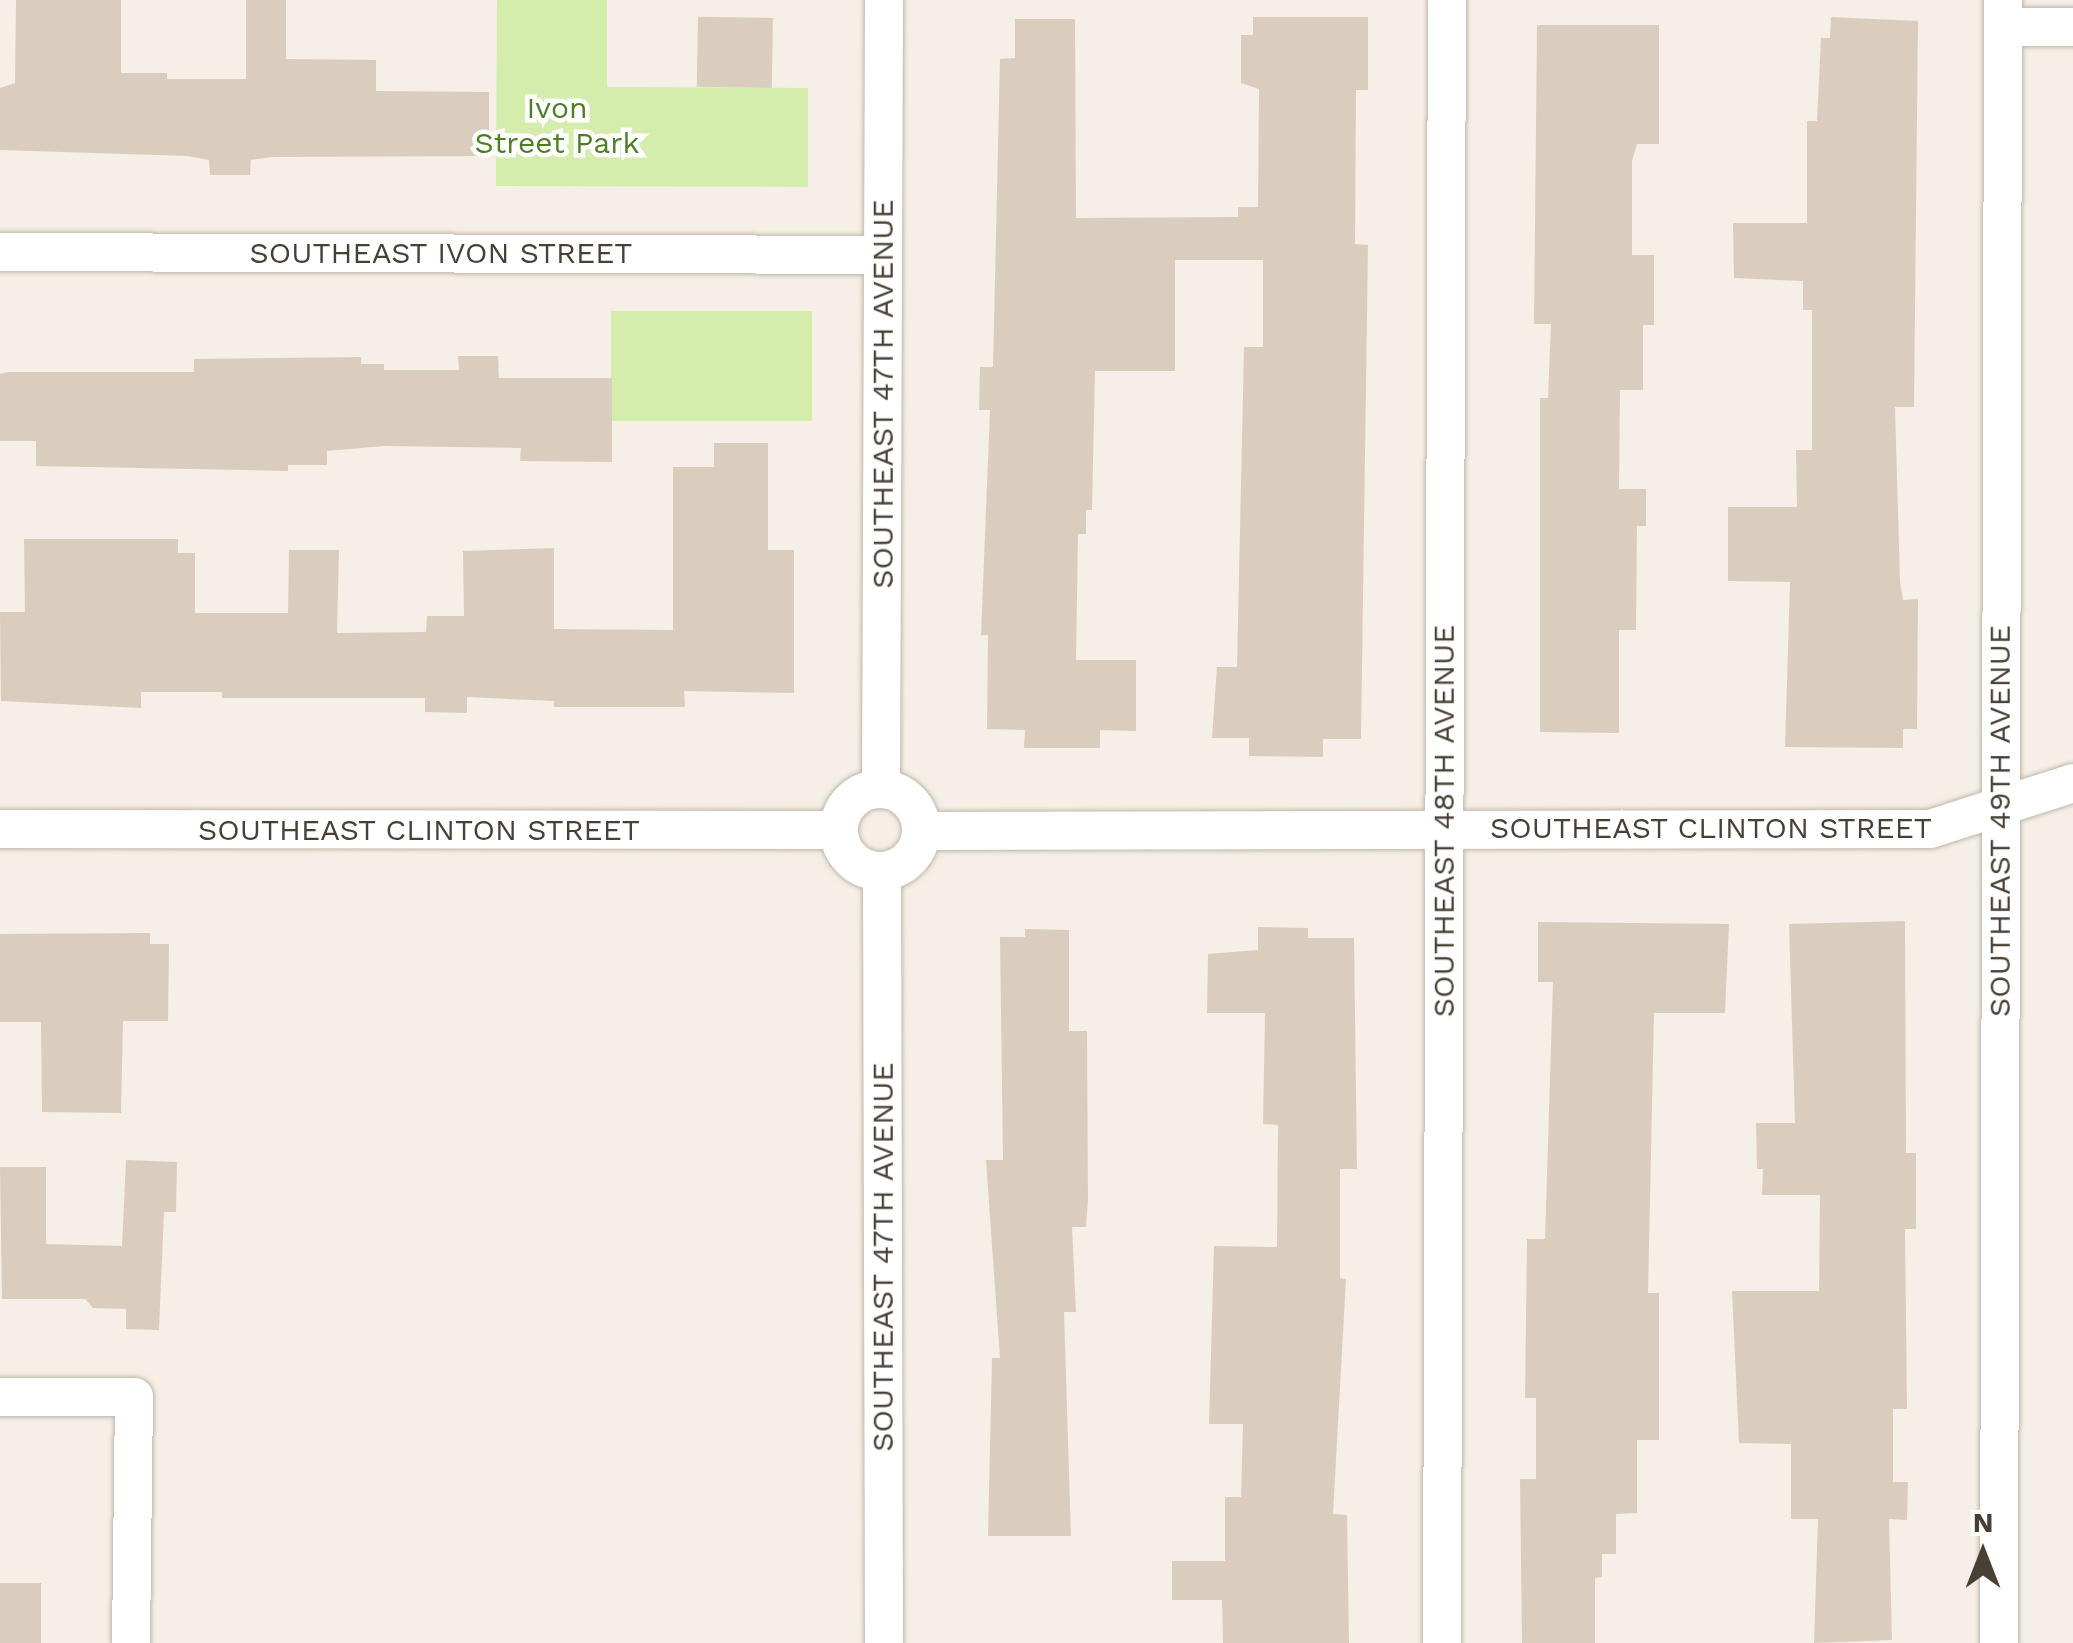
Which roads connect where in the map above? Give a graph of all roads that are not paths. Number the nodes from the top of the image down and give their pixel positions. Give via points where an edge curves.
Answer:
1 (884, 0) edge
2 (1446, 0) edge
3 (2003, 14) edge
4 (2073, 28) edge
5 (0, 252) edge
6 (883, 255) junction
7 (2073, 782) edge
8 (881, 789) junction
9 (2000, 806) junction
10 (0, 830) edge
11 (839, 830) junction
12 (1444, 830) junction
13 (922, 831) junction
14 (882, 872) junction
15 (0, 1397) edge
16 (130, 1643) edge
17 (884, 1643) edge
18 (1442, 1643) edge
19 (1999, 1643) edge

1 - 6 street, SOUTHEAST 47TH AVENUE
2 - 12 street, SOUTHEAST 48TH AVENUE
3 - 4 street
3 - 9 street, SOUTHEAST 49TH AVENUE
5 - 6 street, SOUTHEAST IVON STREET
6 - 8 street, SOUTHEAST 47TH AVENUE
7 - 9 street, SOUTHEAST CLINTON STREET
8 - 11 street via 851,801
8 - 13 street via 911,802
9 - 12 street, SOUTHEAST CLINTON STREET via 1930,829
9 - 19 street, SOUTHEAST 49TH AVENUE
10 - 11 street, SOUTHEAST CLINTON STREET
11 - 14 street via 853,862
12 - 13 street, SOUTHEAST CLINTON STREET
12 - 18 street, SOUTHEAST 48TH AVENUE
13 - 14 street via 910,860
14 - 17 street, SOUTHEAST 47TH AVENUE
15 - 16 street via 134,1397

